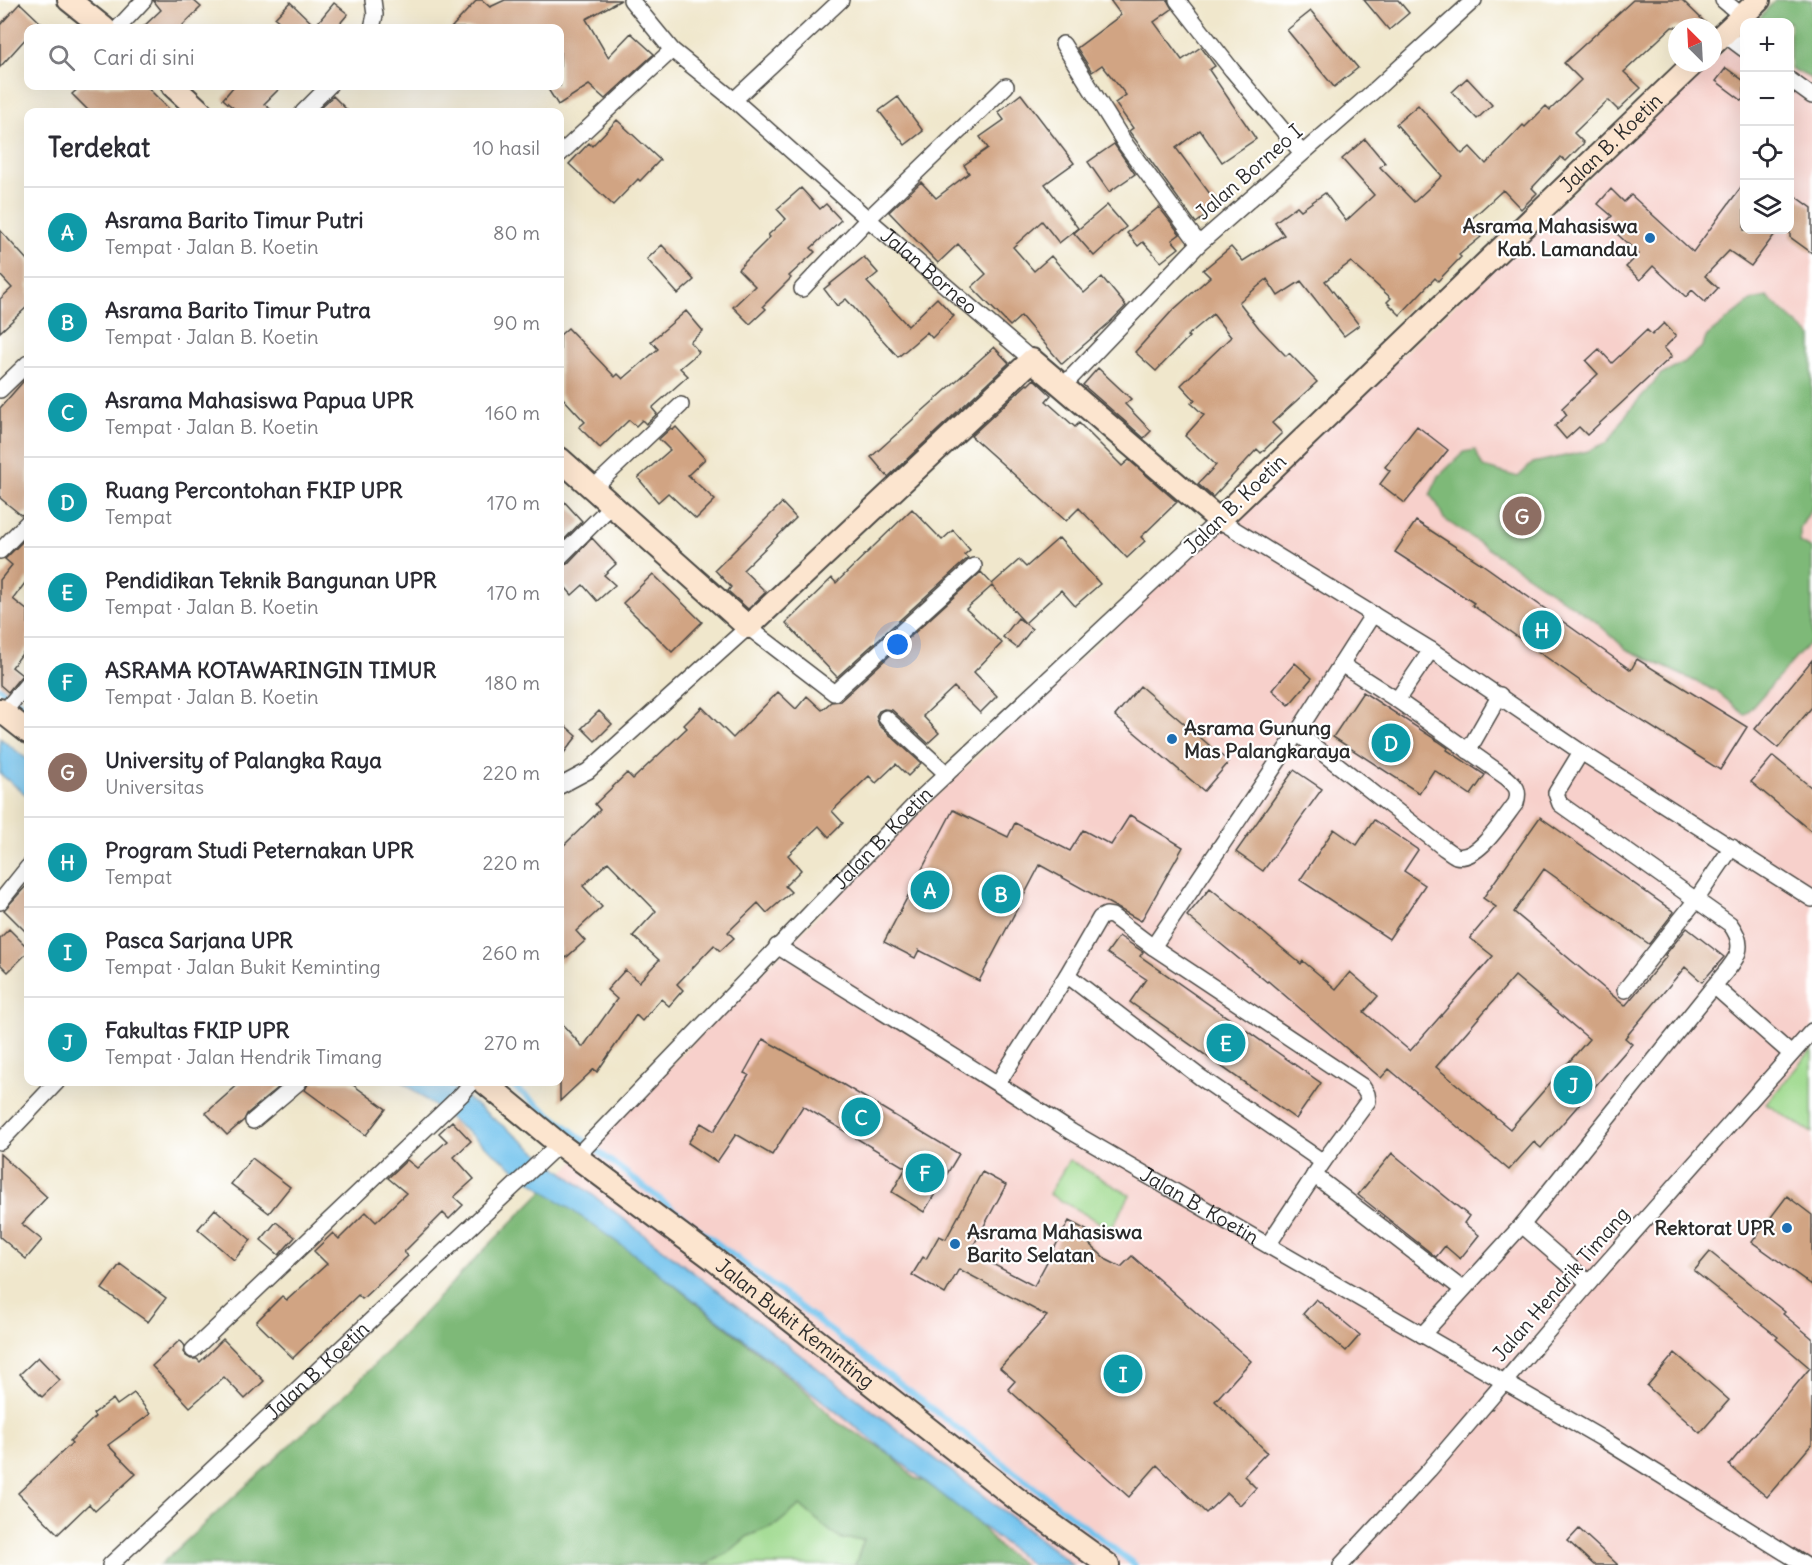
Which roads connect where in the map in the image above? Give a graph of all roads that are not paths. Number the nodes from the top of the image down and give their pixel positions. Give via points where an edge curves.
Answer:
1 (69, 0) edge
2 (144, 0) edge
3 (372, 0) edge
4 (631, 0) edge
5 (840, 0) edge
6 (1178, 0) edge
7 (1474, 0) edge
8 (1723, 0) edge
9 (1759, 0) edge
10 (1742, 16) junction
11 (99, 24) edge
12 (122, 24) edge
13 (373, 24) edge
14 (1722, 35) edge
15 (1722, 41) edge
16 (1063, 44) dead end
17 (1740, 47) edge
18 (672, 50) junction
19 (1685, 72) edge
20 (1794, 83) edge
21 (1006, 86) dead end
22 (177, 90) edge
23 (324, 90) edge
24 (1812, 96) edge
25 (734, 100) junction
26 (197, 108) edge
27 (307, 108) edge
28 (564, 150) edge
29 (1302, 153) junction
30 (868, 219) junction
31 (1199, 244) junction
32 (802, 289) dead end
33 (1032, 360) junction
34 (24, 367) edge
35 (1062, 387) junction
36 (0, 390) edge
37 (681, 405) dead end
38 (564, 463) edge
39 (593, 488) junction
40 (612, 505) junction
41 (1219, 520) junction
42 (24, 526) edge
43 (0, 551) edge
44 (564, 553) edge
45 (975, 566) dead end
46 (1373, 614) junction
47 (748, 627) junction
48 (1431, 650) junction
49 (1341, 664) junction
50 (24, 687) edge
51 (1500, 696) junction
52 (1396, 700) junction
53 (2, 712) edge
54 (886, 718) dead end
55 (24, 729) edge
56 (1297, 733) junction
57 (1468, 751) junction
58 (1581, 752) junction
59 (947, 774) junction
60 (564, 784) edge
61 (1732, 847) junction
62 (24, 872) edge
63 (1812, 899) edge
64 (1696, 900) junction
65 (0, 902) edge
66 (777, 946) junction
67 (1153, 947) junction
68 (1066, 975) junction
69 (1714, 986) junction
70 (1625, 990) dead end
71 (1812, 1031) edge
72 (1791, 1054) junction
73 (998, 1083) junction
74 (53, 1086) edge
75 (294, 1086) edge
76 (469, 1086) edge
77 (488, 1086) edge
78 (253, 1121) dead end
79 (0, 1142) edge
80 (560, 1153) junction
81 (1318, 1169) junction
82 (1522, 1225) junction
83 (1268, 1245) junction
84 (1589, 1283) junction
85 (1462, 1289) junction
86 (1422, 1335) junction
87 (193, 1350) dead end
88 (1504, 1383) junction
89 (110, 1565) edge
90 (1108, 1565) edge
91 (1341, 1565) edge
92 (1805, 1565) edge

1 - 11 street
2 - 12 street
3 - 13 street
4 - 18 street, Jalan Borneo
5 - 25 street
6 - 29 street
7 - 29 street, Jalan Borneo I
8 - 10 street
9 - 10 street
10 - 14 street
15 - 17 street
16 - 31 street via 1126,145
18 - 25 street, Jalan Borneo
18 - 28 street
19 - 41 street, Jalan B. Koetin
20 - 24 street
21 - 30 street
22 - 26 street
23 - 27 street
25 - 30 street, Jalan Borneo
29 - 31 street, Jalan Borneo I
30 - 32 street
30 - 33 street, Jalan Borneo
31 - 35 street, Jalan Borneo I
33 - 35 street, Jalan Borneo
33 - 47 street
34 - 36 street
35 - 41 street, Jalan Borneo
37 - 39 street
38 - 39 street
39 - 40 street
40 - 44 street
40 - 47 street
41 - 46 street
41 - 59 street, Jalan B. Koetin
42 - 43 street
45 - 47 street via 834,693
46 - 48 street
46 - 49 street
47 - 60 street via 588,771
48 - 51 street
48 - 52 street
49 - 52 street
49 - 56 street
50 - 53 street
51 - 57 street
51 - 58 street
52 - 57 street
53 - 55 street
54 - 59 street
56 - 57 street via 1457,856 1478,850 1519,794 1507,778
56 - 67 street
58 - 61 street
58 - 64 street via 1556,793 1560,804
59 - 66 street, Jalan B. Koetin
61 - 63 street
61 - 64 street
62 - 65 street
64 - 69 street via 1730,924 1740,941 1739,951
64 - 70 street
66 - 73 street, Jalan B. Koetin
66 - 80 street, Jalan B. Koetin
67 - 68 street via 1106,915 1100,918
67 - 81 street via 1362,1086 1368,1101
68 - 73 street
68 - 81 street
69 - 72 street
69 - 82 street
71 - 72 street, Jalan Hendrik Timang
72 - 84 street, Jalan Hendrik Timang
73 - 83 street, Jalan B. Koetin via 1094,1145
74 - 79 street
75 - 78 street
76 - 87 street
77 - 80 street, Jalan Bukit Keminting
80 - 89 street, Jalan B. Koetin via 525,1177
80 - 90 street, Jalan Bukit Keminting via 716,1261 1022,1503
81 - 83 street
81 - 85 street
82 - 84 street
82 - 85 street
83 - 86 street, Jalan B. Koetin
84 - 88 street, Jalan Hendrik Timang
85 - 86 street
86 - 88 street, Jalan B. Koetin
88 - 91 street, Jalan Hendrik Timang
88 - 92 street, Jalan B. Koetin via 1601,1438

